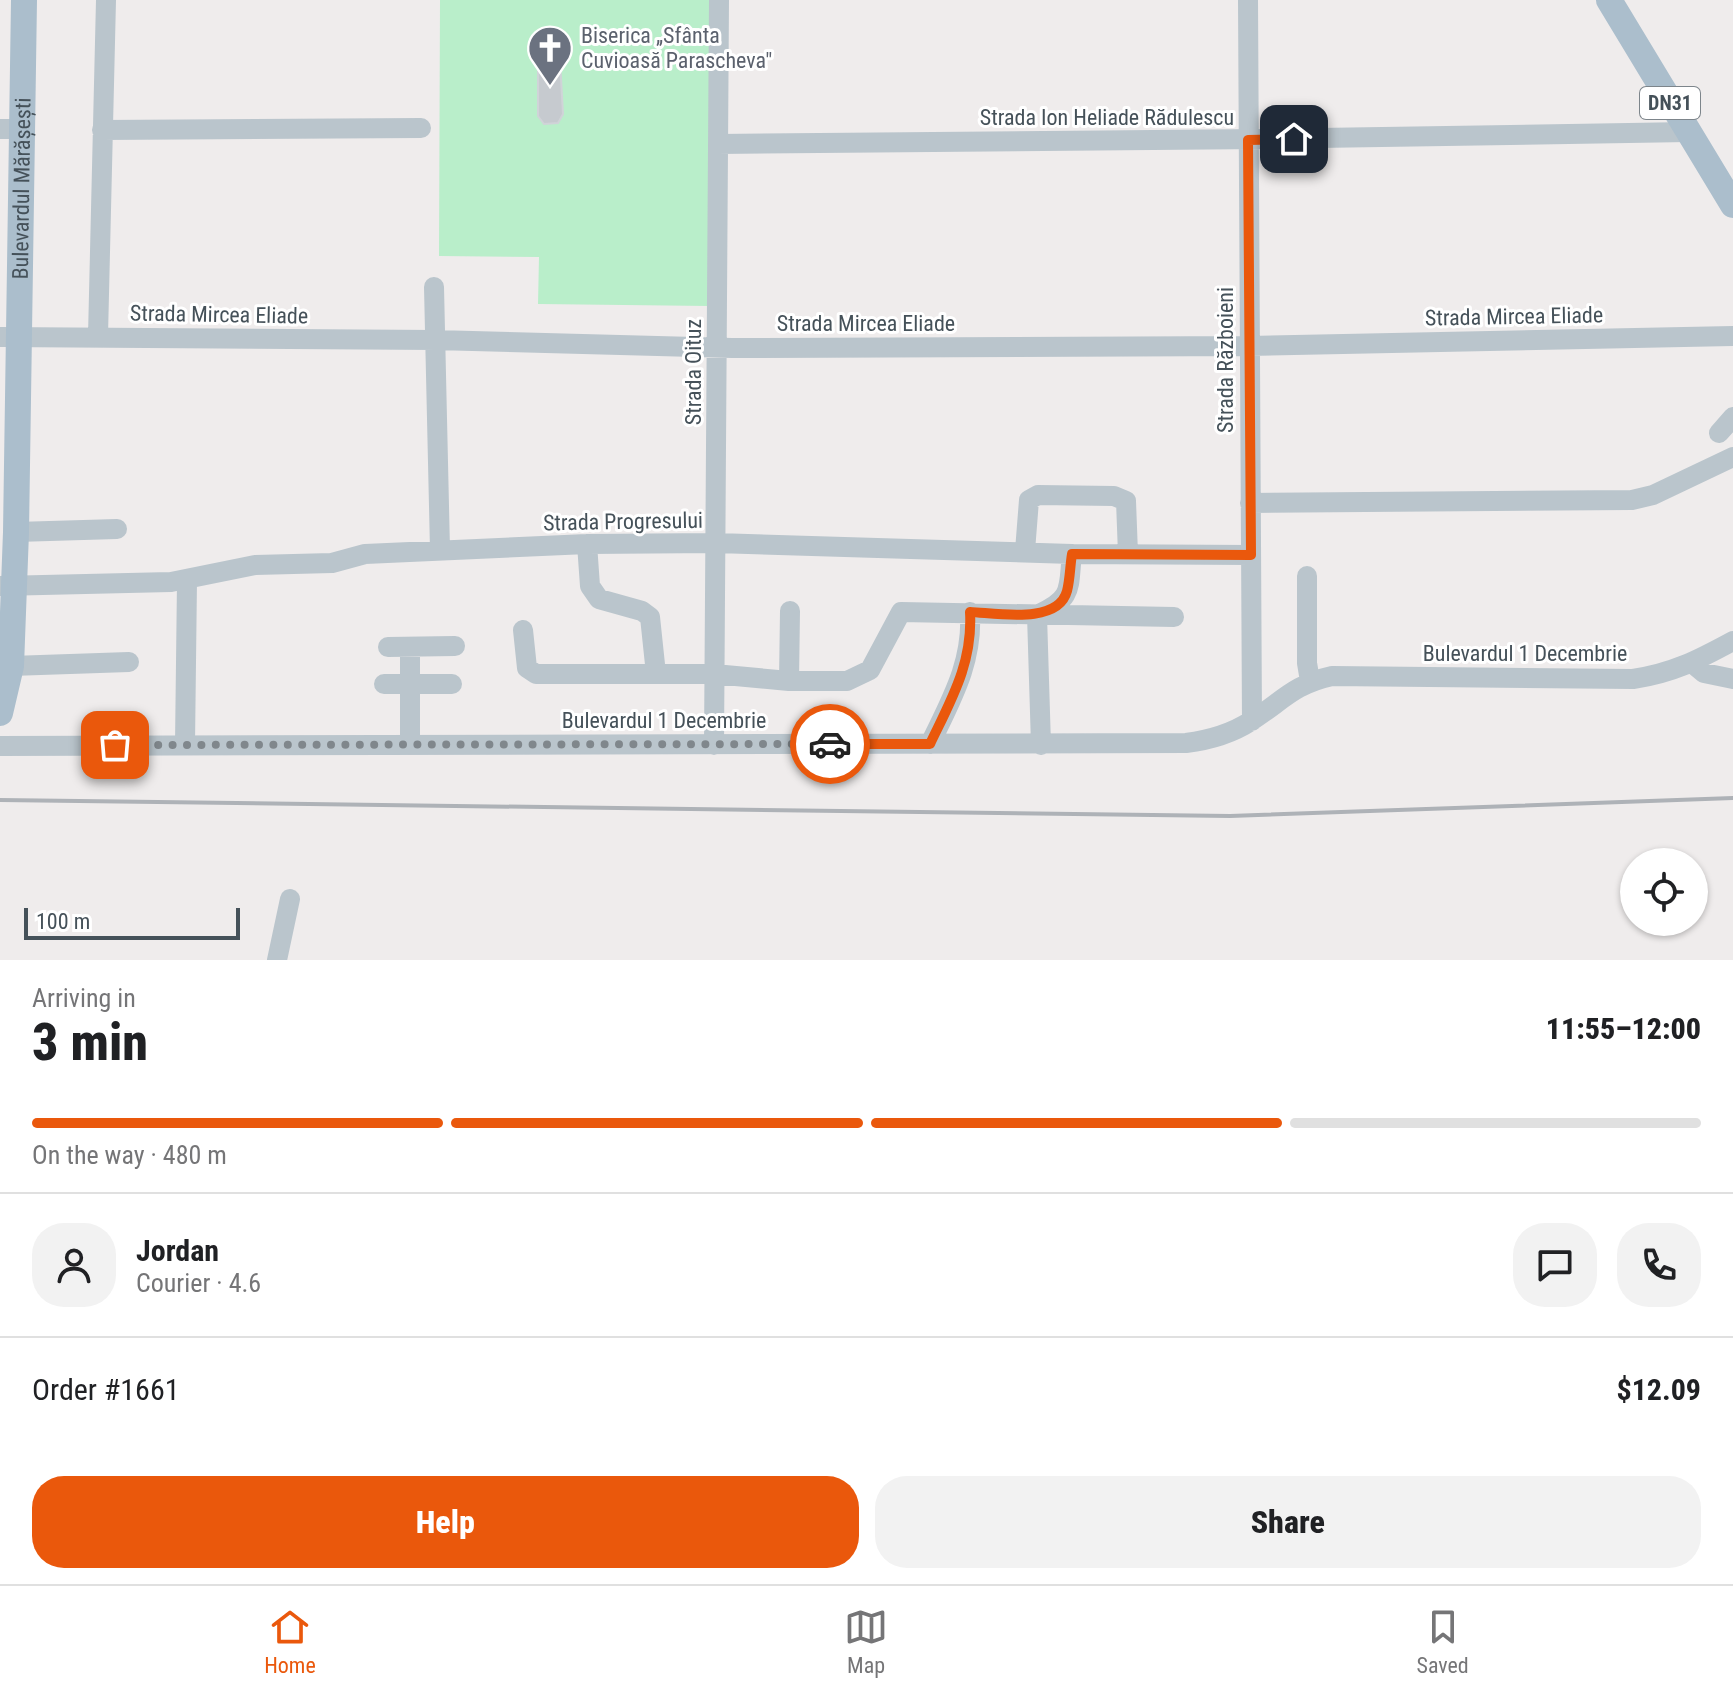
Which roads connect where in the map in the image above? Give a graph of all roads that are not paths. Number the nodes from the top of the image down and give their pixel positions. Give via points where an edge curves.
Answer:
1 (24, 0) edge
2 (106, 0) edge
3 (719, 0) edge
4 (1248, 0) edge
5 (1609, 0) edge
6 (421, 128) dead end
7 (11, 129) edge
8 (102, 130) junction
9 (1688, 132) junction
10 (1248, 140) junction
11 (718, 144) junction
12 (1733, 205) edge
13 (434, 287) dead end
14 (98, 336) junction
15 (1733, 336) edge
16 (10, 337) edge
17 (435, 340) junction
18 (1249, 346) junction
19 (718, 348) junction
20 (1733, 417) edge
21 (1719, 433) dead end
22 (1733, 457) edge
23 (8, 461) edge
24 (1250, 503) junction
25 (117, 529) dead end
26 (16, 532) junction
27 (716, 543) junction
28 (587, 544) junction
29 (440, 550) junction
30 (1025, 551) junction
31 (1072, 554) junction
32 (1128, 554) junction
33 (1251, 555) junction
34 (1307, 576) dead end
35 (187, 581) junction
36 (6, 586) edge
37 (790, 611) dead end
38 (970, 612) junction
39 (1037, 615) junction
40 (1174, 617) dead end
41 (523, 630) dead end
42 (1733, 641) edge
43 (455, 646) dead end
44 (388, 647) dead end
45 (410, 647) junction
46 (129, 662) dead end
47 (1692, 663) junction
48 (11, 666) junction
49 (656, 674) junction
50 (714, 674) junction
51 (1733, 679) edge
52 (789, 681) junction
53 (1310, 681) junction
54 (384, 684) dead end
55 (409, 684) junction
56 (452, 684) dead end
57 (0, 713) edge
58 (1252, 721) junction
59 (185, 744) junction
60 (410, 744) junction
61 (930, 744) junction
62 (714, 745) junction
63 (1041, 745) junction
64 (0, 746) edge
65 (290, 899) dead end
66 (277, 960) edge

1 - 7 main road, Bulevardul Mărășești
2 - 8 street
3 - 11 street, Strada Oituz
4 - 10 street, Strada Războieni
5 - 9 main road, DN31
6 - 8 street
7 - 16 main road, Bulevardul Mărășești
8 - 14 street
9 - 10 street, Strada Ion Heliade Rădulescu
9 - 12 main road, DN31
10 - 11 street, Strada Ion Heliade Rădulescu
10 - 18 street, Strada Războieni
11 - 19 street, Strada Oituz
13 - 17 street
14 - 16 street, Strada Mircea Eliade
14 - 17 street, Strada Mircea Eliade
15 - 18 street, Strada Mircea Eliade
16 - 23 main road, Bulevardul Mărășești
17 - 19 street, Strada Mircea Eliade
17 - 29 street
18 - 19 street, Strada Mircea Eliade
18 - 24 street, Strada Războieni
19 - 27 street, Strada Oituz
20 - 21 street
22 - 24 street via 1632,500
23 - 26 main road, Bulevardul Mărășești
24 - 33 street, Strada Războieni
25 - 26 street
26 - 36 main road, Bulevardul Mărășești
27 - 28 street, Strada Progresului
27 - 30 street, Strada Progresului
27 - 50 street, Strada Oituz
28 - 29 street, Strada Progresului
28 - 49 street via 590,586 599,599 650,617
29 - 35 street, Strada Progresului via 365,554 332,563 255,565
30 - 31 street, Strada Progresului
30 - 32 street via 1029,500 1038,495 1114,496 1126,501
31 - 32 street, Strada Progresului
31 - 39 street via 1067,594 1060,605
32 - 33 street, Strada Progresului
33 - 58 street, Strada Războieni
34 - 53 street
35 - 36 street, Strada Progresului
35 - 59 street
36 - 48 main road, Bulevardul Mărășești
37 - 52 street
38 - 39 street
38 - 52 street via 901,612 870,670 847,681
38 - 61 street via 972,637 962,678
39 - 40 street
39 - 63 street
41 - 49 street via 527,668 536,674
42 - 47 street, Bulevardul 1 Decembrie
43 - 45 street
44 - 45 street
45 - 55 street
46 - 48 street
47 - 51 street via 1704,673
47 - 53 street, Bulevardul 1 Decembrie via 1633,679 1332,676
48 - 57 main road, Bulevardul Mărășești
49 - 50 street
50 - 52 street
50 - 62 street, Strada Oituz
53 - 58 street, Bulevardul 1 Decembrie
54 - 55 street
55 - 56 street
55 - 60 street
58 - 63 street, Bulevardul 1 Decembrie via 1227,734 1186,743
59 - 60 street, Bulevardul 1 Decembrie
59 - 64 street, Bulevardul 1 Decembrie
60 - 62 street, Bulevardul 1 Decembrie
61 - 62 street, Bulevardul 1 Decembrie
61 - 63 street, Bulevardul 1 Decembrie
65 - 66 street

